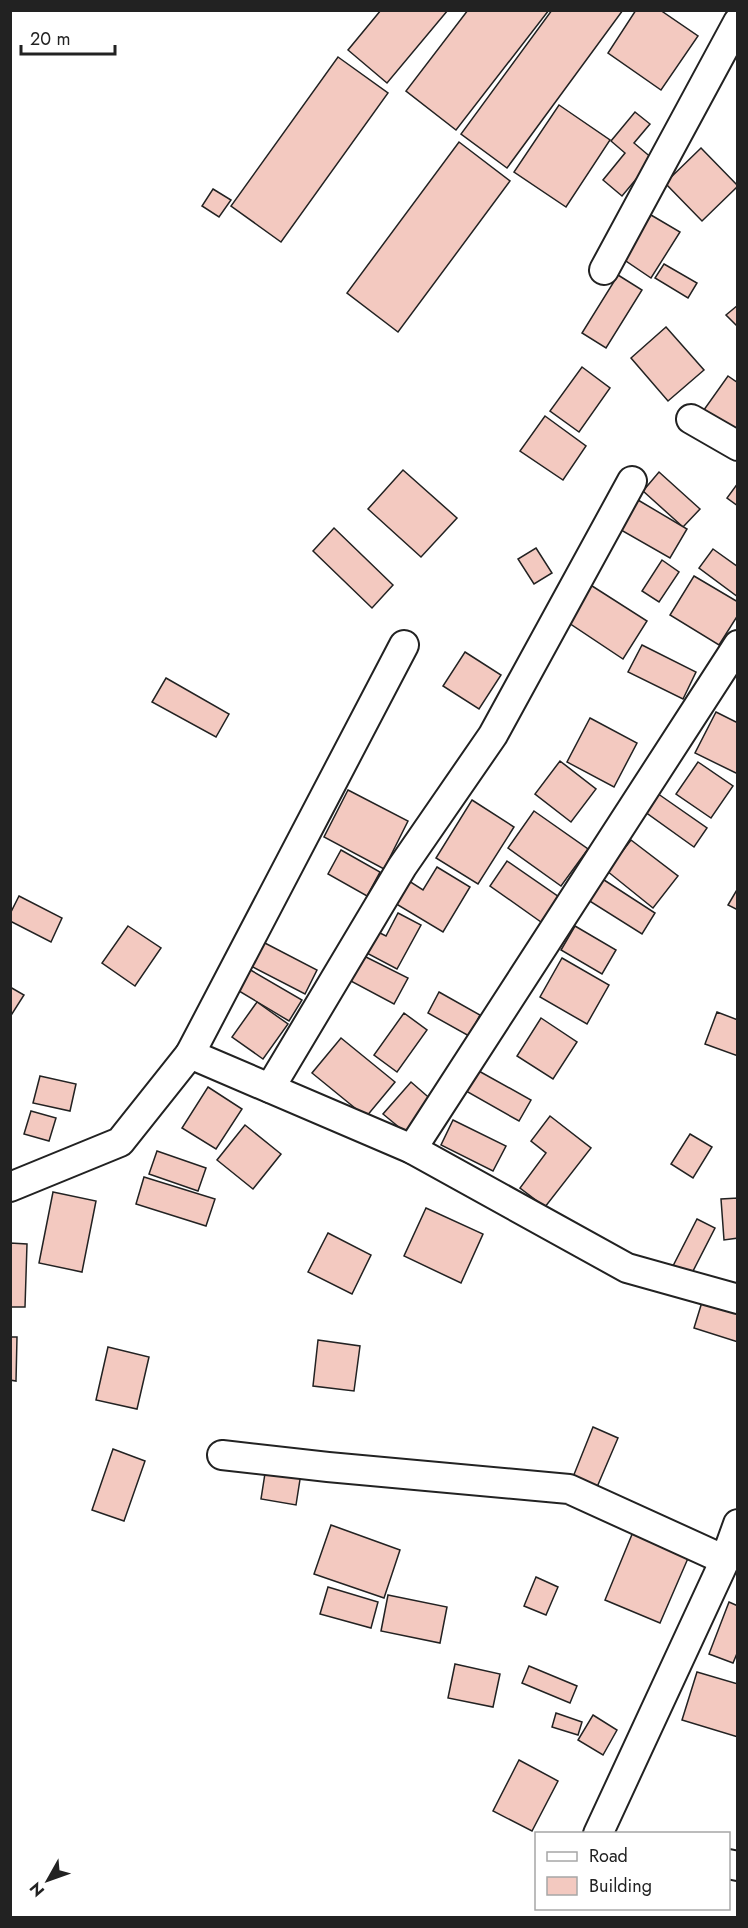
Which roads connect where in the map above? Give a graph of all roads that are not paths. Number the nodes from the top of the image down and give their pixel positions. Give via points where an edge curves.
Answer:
1 (738, 22) edge
2 (604, 270) dead end
3 (691, 419) dead end
4 (738, 446) edge
5 (632, 481) dead end
6 (404, 645) dead end
7 (738, 645) edge
8 (190, 1054) junction
9 (270, 1088) junction
10 (412, 1149) junction
11 (10, 1187) edge
12 (738, 1299) edge
13 (222, 1455) dead end
14 (738, 1524) edge
15 (725, 1560) junction
16 (598, 1832) edge

1 - 2 street
3 - 4 street
5 - 9 street via 493,735 402,867
6 - 8 street
7 - 10 street
8 - 9 street
8 - 11 street via 120,1142
9 - 10 street
10 - 12 street via 627,1268
13 - 15 street via 569,1489
14 - 15 street
15 - 16 street

